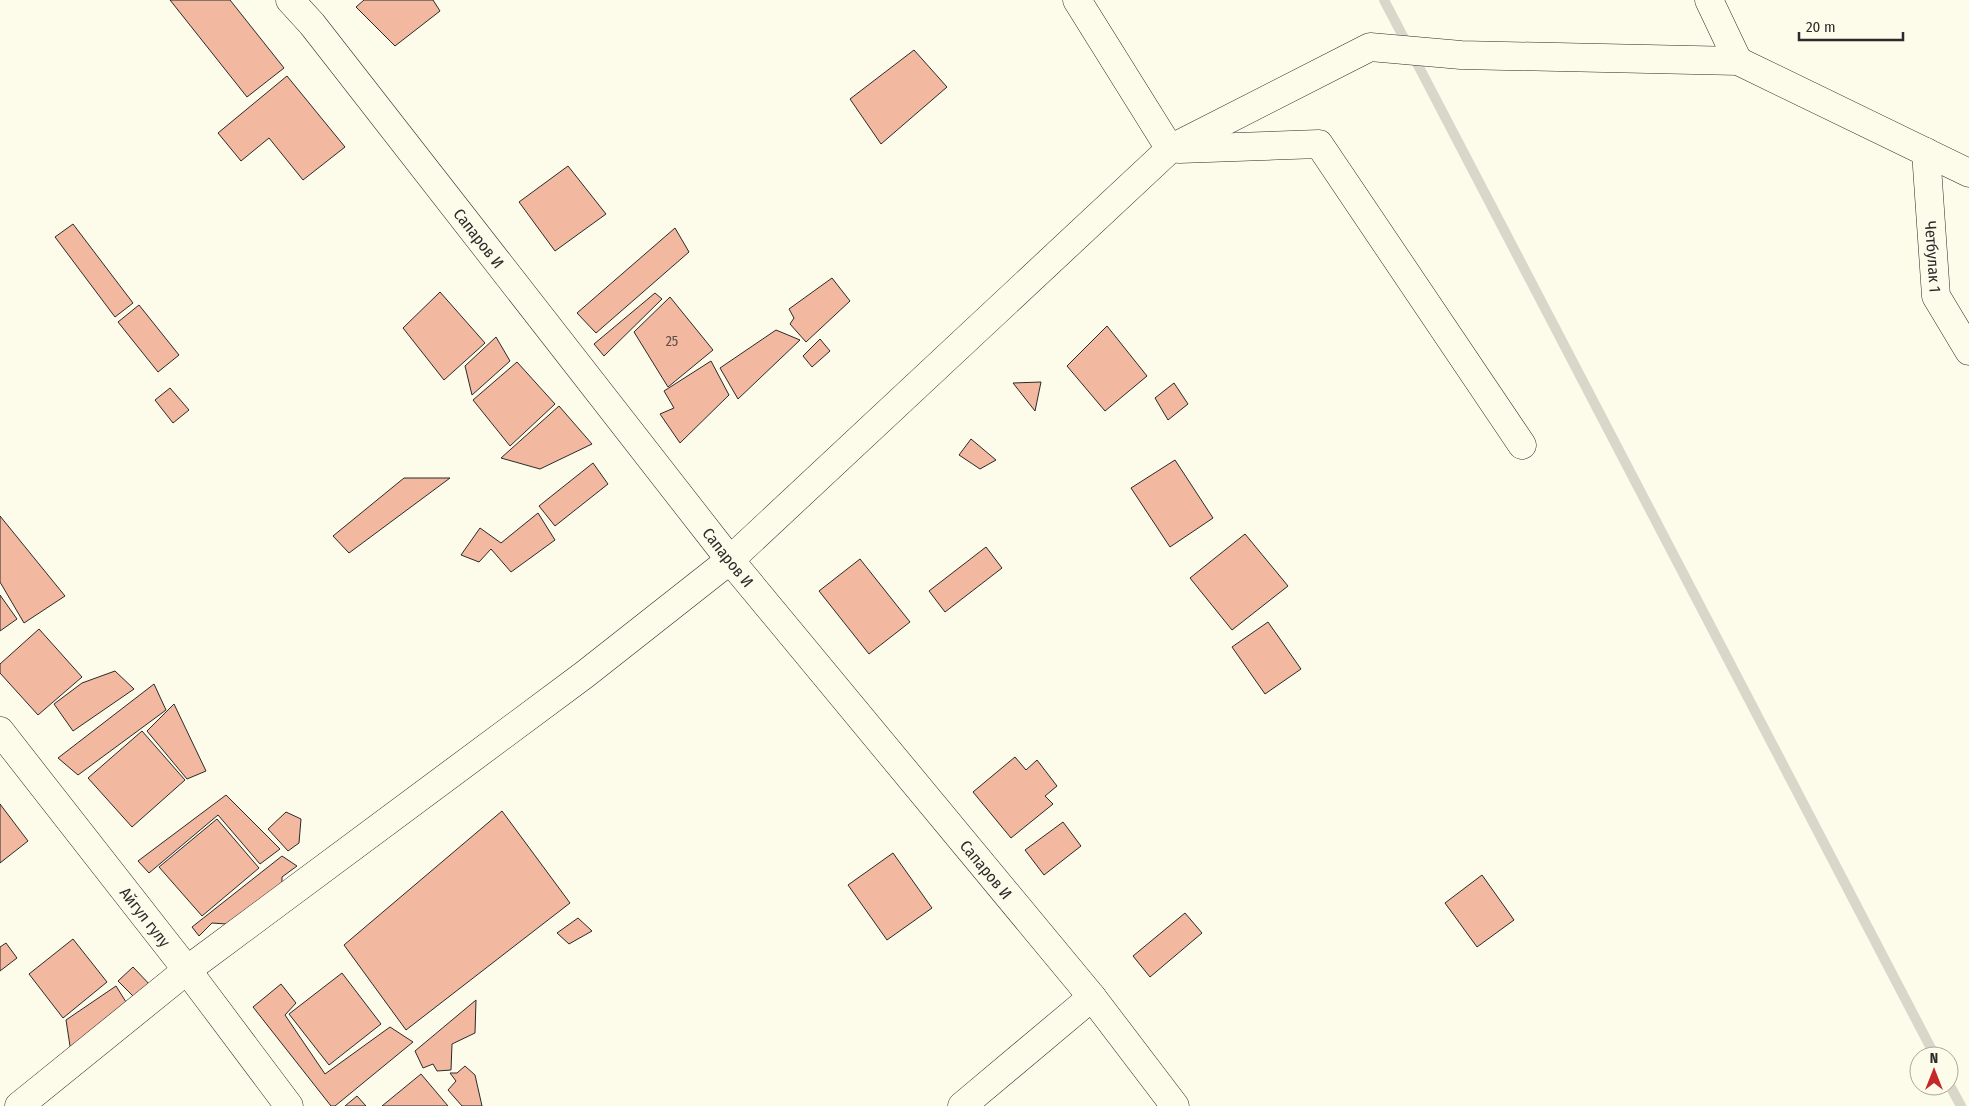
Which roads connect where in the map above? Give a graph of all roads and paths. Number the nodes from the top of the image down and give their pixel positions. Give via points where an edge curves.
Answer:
1 (290, 0) edge
2 (1077, 0) edge
3 (1710, 0) edge
4 (1738, 61) junction
5 (1170, 149) junction
6 (1926, 152) junction
7 (1969, 173) edge
8 (1969, 351) edge
9 (1522, 446) dead end
10 (730, 560) junction
11 (0, 731) edge
12 (187, 970) junction
13 (1092, 997) junction
14 (19, 1106) edge
15 (289, 1106) edge
16 (962, 1106) edge
17 (1175, 1106) edge

1 - 10 street, Сапаров И
2 - 5 street
3 - 4 street
4 - 5 street via 1461,55 1370,47
4 - 6 street
5 - 9 street via 1320,144
5 - 10 street
6 - 7 street
6 - 8 street, Четбулак 1 via 1936,296
10 - 12 street via 584,675
10 - 13 street, Сапаров И
11 - 12 street, Айгул гулу
12 - 14 street
12 - 15 street, Айгул гулу
13 - 16 street
13 - 17 street, Сапаров И

